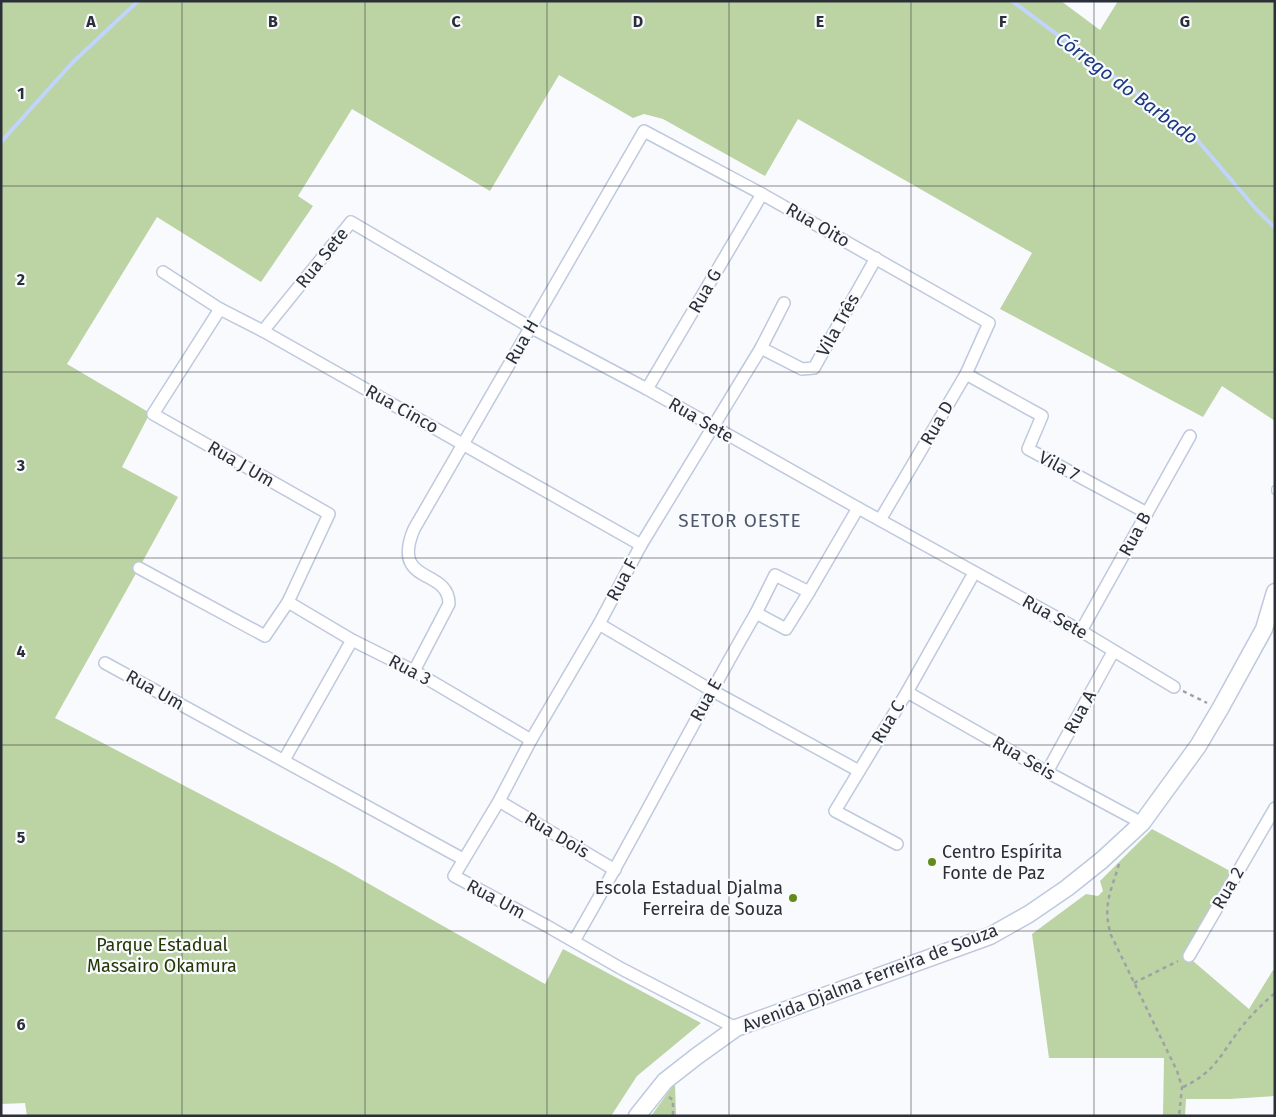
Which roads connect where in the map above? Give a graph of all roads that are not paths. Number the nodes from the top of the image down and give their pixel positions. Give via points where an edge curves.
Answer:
1 (644, 131) joint
2 (762, 194) junction
3 (876, 258) junction
4 (163, 272) dead end
5 (784, 303) dead end
6 (220, 309) junction
7 (989, 323) joint
8 (530, 327) junction
9 (263, 331) junction
10 (762, 348) junction
11 (966, 374) junction
12 (648, 389) junction
13 (713, 427) junction
14 (1190, 436) dead end
15 (463, 444) junction
16 (858, 508) junction
17 (1147, 513) junction
18 (880, 520) junction
19 (641, 545) junction
20 (140, 568) dead end
21 (974, 572) junction
22 (809, 592) junction
23 (1275, 592) edge
24 (288, 602) junction
25 (756, 613) junction
26 (599, 624) junction
27 (1270, 624) edge
28 (1081, 631) junction
29 (352, 640) junction
30 (1113, 652) junction
31 (105, 663) dead end
32 (414, 671) junction
33 (1174, 687) road end
34 (711, 690) junction
35 (907, 692) junction
36 (531, 740) junction
37 (284, 760) junction
38 (859, 771) junction
39 (1047, 772) junction
40 (499, 801) junction
41 (1275, 808) edge
42 (1142, 823) junction
43 (1271, 823) edge
44 (897, 844) dead end
45 (463, 859) junction
46 (615, 870) junction
47 (574, 941) junction
48 (1189, 956) road end
49 (736, 1028) junction
50 (637, 1116) edge

1 - 2 street, Rua Oito
1 - 8 street, Rua H
2 - 3 street, Rua Oito
2 - 12 street, Rua G
3 - 7 street, Rua Oito
3 - 10 street, Vila Três via 814,368 802,369
4 - 6 street, Rua Cinco
5 - 10 street, Rua F
6 - 9 street, Rua Cinco
6 - 24 street, Rua J Um via 153,414 328,514
7 - 11 street, Rua D
8 - 9 street, Rua Sete via 351,222
8 - 12 street, Rua Sete
8 - 15 street, Rua H
9 - 15 street, Rua Cinco
10 - 13 street, Rua F
11 - 17 street, Vila 7 via 1042,416 1028,449
11 - 18 street, Rua D
12 - 13 street, Rua Sete
13 - 16 street, Rua Sete
13 - 19 street, Rua F
14 - 17 street, Rua B
15 - 19 street, Rua Cinco
15 - 32 street, Rua H via 408,543 407,556 416,570 445,589 449,600 447,610
16 - 18 street, Rua Sete
16 - 22 street
17 - 28 street, Rua B
18 - 21 street, Rua Sete
19 - 26 street, Rua F
20 - 24 street via 265,636
21 - 28 street, Rua Sete
21 - 35 street, Rua C
22 - 25 street via 786,629
22 - 25 street, Rua E via 775,575
23 - 27 main road, Avenida Djalma Ferreira de Souza
24 - 29 street, Rua 3
25 - 34 street, Rua E
26 - 34 street
26 - 36 street, Rua F
27 - 42 main road, Avenida Djalma Ferreira de Souza via 1198,746
28 - 30 street, Rua Sete
29 - 32 street, Rua 3
29 - 37 street
30 - 33 street, Rua Sete
30 - 39 street, Rua A
31 - 37 street, Rua Um
32 - 36 street, Rua 3
34 - 38 street
34 - 46 street, Rua E
35 - 38 street, Rua C
35 - 39 street, Rua Seis
36 - 40 street, Rua F
37 - 45 street, Rua Um
38 - 44 street, Rua C via 836,811
39 - 42 street, Rua Seis
40 - 45 street, Rua F
40 - 46 street, Rua Dois
41 - 43 street, Rua 2
42 - 49 main road, Avenida Djalma Ferreira de Souza via 1067,888 990,936
43 - 48 street, Rua 2
45 - 47 street, Rua Um via 454,876
46 - 47 street, Rua E
47 - 49 street, Rua Um
49 - 50 main road, Avenida Djalma Ferreira de Souza via 665,1082

